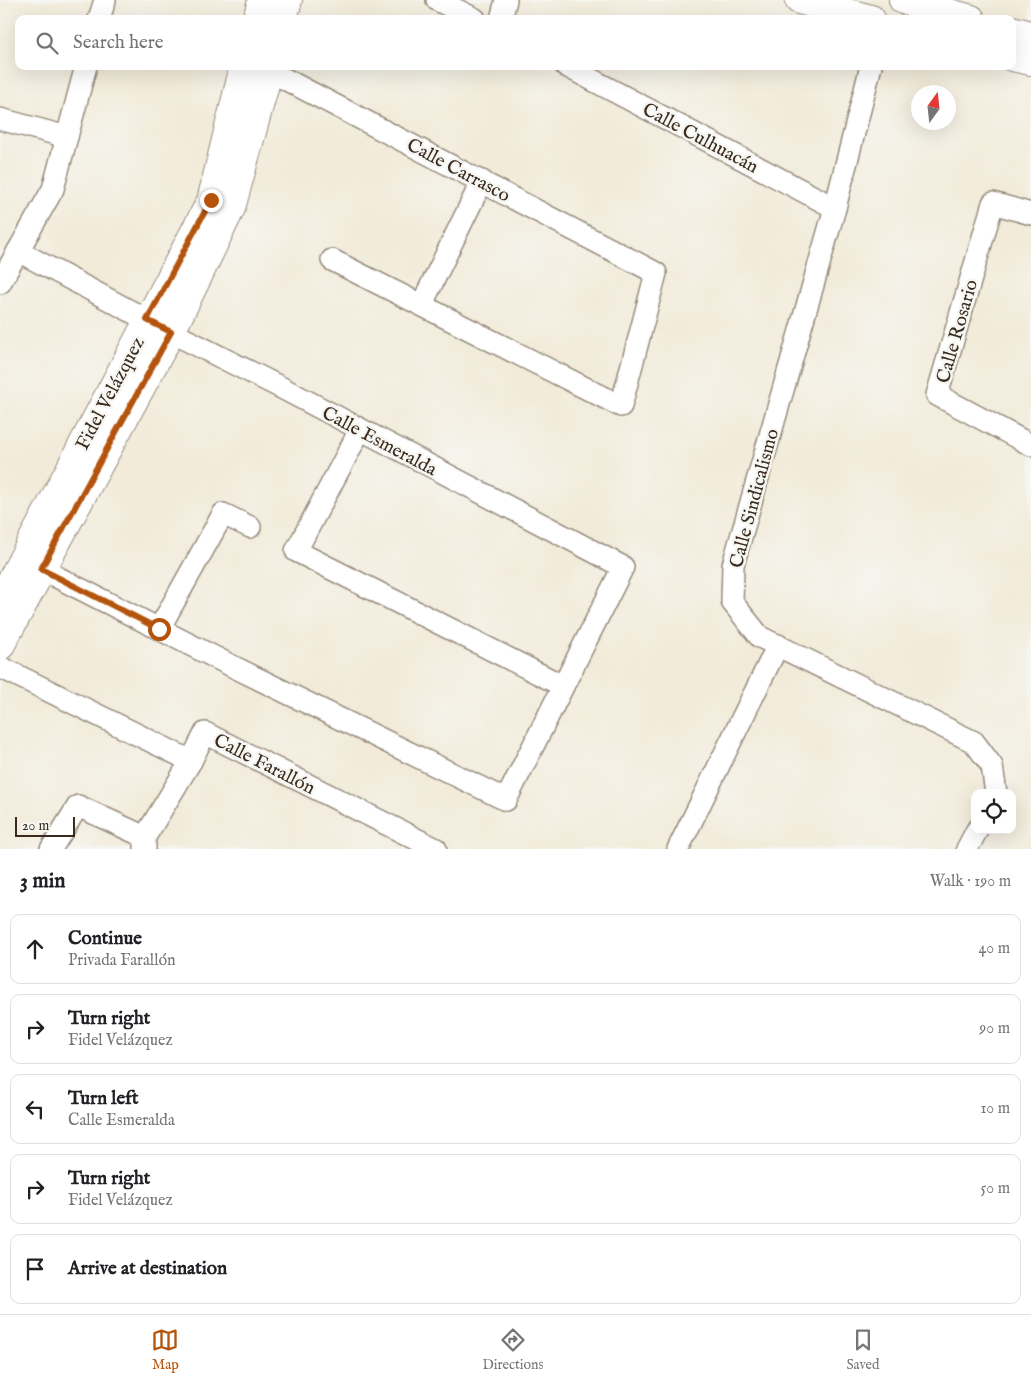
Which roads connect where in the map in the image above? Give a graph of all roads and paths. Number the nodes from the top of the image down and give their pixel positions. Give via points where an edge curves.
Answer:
1 (105, 0) edge
2 (262, 0) edge
3 (288, 0) edge
4 (437, 0) edge
5 (506, 0) edge
6 (799, 0) edge
7 (889, 0) edge
8 (902, 0) edge
9 (861, 13) edge
10 (100, 15) edge
11 (258, 15) edge
12 (284, 15) edge
13 (467, 15) edge
14 (502, 15) edge
15 (885, 15) edge
16 (956, 15) edge
17 (1016, 31) edge
18 (1031, 35) edge
19 (1016, 57) edge
20 (1031, 62) edge
21 (85, 70) edge
22 (260, 70) edge
23 (267, 70) edge
24 (574, 70) edge
25 (871, 70) edge
26 (0, 119) edge
27 (67, 137) junction
28 (482, 181) junction
29 (835, 208) junction
30 (1031, 214) edge
31 (18, 251) junction
32 (332, 260) dead end
33 (0, 283) edge
34 (422, 304) junction
35 (159, 326) junction
36 (360, 430) junction
37 (1031, 445) edge
38 (250, 528) dead end
39 (41, 569) junction
40 (0, 602) edge
41 (159, 629) junction
42 (778, 645) junction
43 (0, 646) edge
44 (0, 667) edge
45 (563, 686) junction
46 (191, 761) junction
47 (995, 789) edge
48 (975, 834) edge
49 (145, 843) edge
50 (52, 849) edge
51 (436, 849) edge
52 (678, 849) edge
53 (967, 849) edge

1 - 10 street
2 - 11 street
3 - 12 street
4 - 13 street
5 - 14 street
6 - 9 street
7 - 15 street
8 - 16 street
17 - 18 street
19 - 20 street
21 - 27 street
22 - 35 street, Fidel Velázquez
23 - 28 street, Calle Carrasco
24 - 29 street, Calle Culhuacán
25 - 29 street, Calle Sindicalismo
26 - 27 street
27 - 31 street via 53,189
28 - 34 street
28 - 34 street, Calle Carrasco via 656,273 621,406
29 - 42 street, Calle Sindicalismo via 732,565 732,602 760,636
30 - 37 street, Calle Rosario via 993,203 937,395
31 - 33 street
31 - 35 street, Calle Esmeralda
32 - 34 street
35 - 36 street, Calle Esmeralda
35 - 39 street, Fidel Velázquez
35 - 40 street, Fidel Velázquez
36 - 45 street, Calle Esmeralda via 623,567
36 - 45 street via 296,551
38 - 41 street via 223,514
39 - 41 street
39 - 43 street, Fidel Velázquez
41 - 45 street, Calle Esmeralda via 506,800
42 - 47 street, Calle Sindicalismo via 974,742 992,766
42 - 52 street
44 - 46 street, Calle Farallón
46 - 49 street
46 - 51 street, Calle Farallón via 205,733
48 - 53 street
49 - 50 street via 78,806

